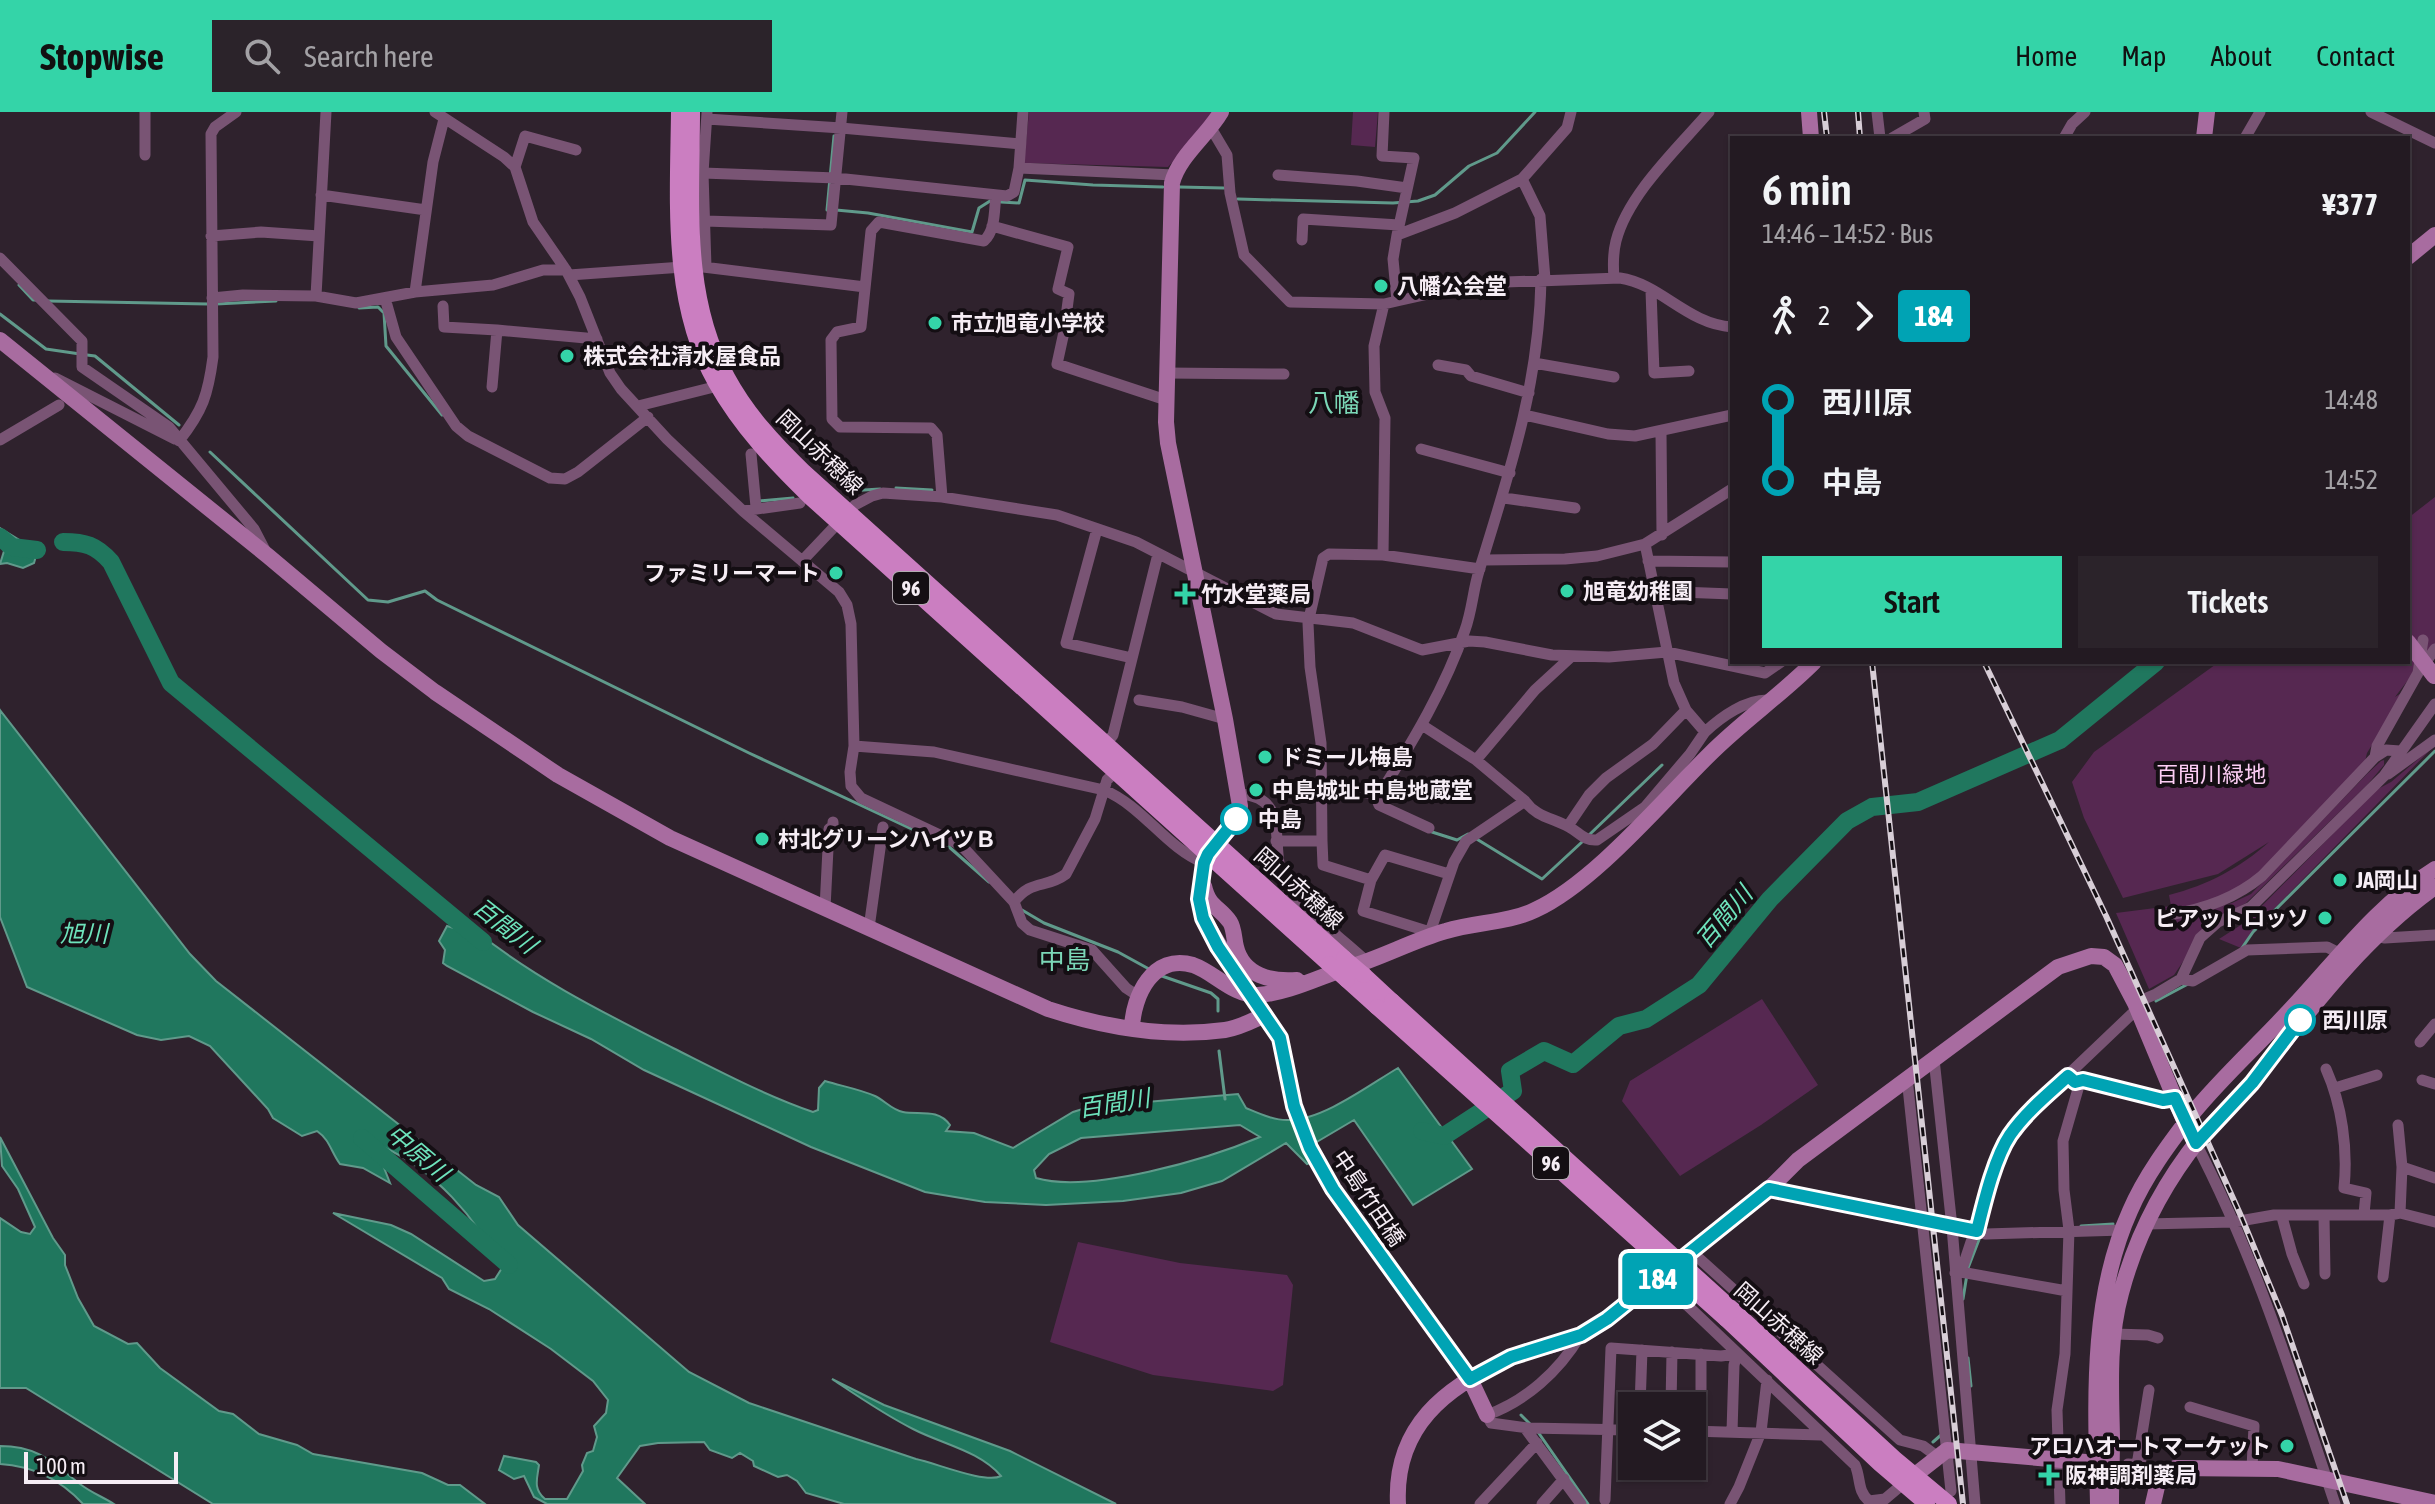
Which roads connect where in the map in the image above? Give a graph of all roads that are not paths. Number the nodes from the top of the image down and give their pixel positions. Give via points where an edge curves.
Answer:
1 (145, 112) edge
2 (236, 112) edge
3 (326, 112) edge
4 (679, 112) edge
5 (842, 112) edge
6 (1023, 112) edge
7 (1221, 112) edge
8 (1384, 112) edge
9 (1571, 112) edge
10 (1709, 112) edge
11 (1809, 112) edge
12 (1877, 112) edge
13 (1924, 112) edge
14 (2085, 112) edge
15 (2207, 112) edge
16 (2260, 112) edge
17 (2371, 112) edge
18 (702, 114) edge
19 (440, 115) edge
20 (837, 127) junction
21 (1211, 128) junction
22 (1811, 136) edge
23 (1880, 136) edge
24 (1895, 136) edge
25 (2065, 136) edge
26 (2204, 136) edge
27 (2246, 136) edge
28 (2435, 143) edge
29 (1020, 144) junction
30 (576, 150) dead end
31 (145, 155) dead end
32 (515, 167) junction
33 (1019, 168) junction
34 (703, 173) junction
35 (1174, 175) junction
36 (1278, 175) dead end
37 (832, 178) junction
38 (1522, 179) junction
39 (321, 195) junction
40 (996, 195) junction
41 (1405, 198) junction
42 (426, 210) junction
43 (705, 221) junction
44 (992, 226) junction
45 (1398, 230) junction
46 (2435, 235) edge
47 (211, 236) junction
48 (319, 236) junction
49 (1302, 240) dead end
50 (2410, 255) edge
51 (0, 258) edge
52 (695, 267) junction
53 (567, 273) junction
54 (1614, 278) junction
55 (1543, 279) junction
56 (865, 287) junction
57 (1651, 291) junction
58 (415, 292) junction
59 (316, 296) junction
60 (385, 298) junction
61 (212, 302) junction
62 (1390, 302) junction
63 (443, 306) dead end
64 (1730, 327) edge
65 (497, 330) junction
66 (597, 339) junction
67 (0, 340) edge
68 (1534, 363) junction
69 (1438, 365) dead end
70 (37, 369) junction
71 (1689, 371) dead end
72 (1166, 373) junction
73 (1284, 374) dead end
74 (1614, 377) dead end
75 (718, 386) junction
76 (492, 387) dead end
77 (1529, 393) junction
78 (1166, 400) junction
79 (59, 405) dead end
80 (638, 406) junction
81 (1525, 415) junction
82 (1730, 415) edge
83 (648, 417) junction
84 (1661, 432) junction
85 (0, 440) edge
86 (179, 441) junction
87 (1421, 449) dead end
88 (751, 454) dead end
89 (1510, 473) junction
90 (1730, 490) edge
91 (942, 497) junction
92 (1504, 498) junction
93 (755, 503) junction
94 (800, 503) dead end
95 (739, 507) junction
96 (1575, 508) dead end
97 (843, 516) junction
98 (1097, 529) junction
99 (1662, 535) junction
100 (1645, 544) junction
101 (1158, 554) junction
102 (1383, 555) junction
103 (268, 556) junction
104 (802, 561) junction
105 (1648, 561) junction
106 (1730, 562) edge
107 (1482, 564) junction
108 (1196, 575) junction
109 (1654, 591) junction
110 (1730, 594) edge
111 (1309, 619) junction
112 (1461, 641) junction
113 (2416, 641) edge
114 (2435, 649) edge
115 (1667, 652) junction
116 (1572, 656) junction
117 (1132, 658) junction
118 (1778, 664) edge
119 (1812, 664) edge
120 (2429, 675) edge
121 (1139, 700) dead end
122 (1769, 700) junction
123 (2435, 704) edge
124 (1686, 710) junction
125 (1225, 719) junction
126 (1422, 725) junction
127 (1705, 732) junction
128 (2435, 740) edge
129 (1105, 745) junction
130 (854, 746) junction
131 (2400, 751) junction
132 (2375, 757) junction
133 (1476, 760) junction
134 (1115, 772) junction
135 (2384, 776) junction
136 (1104, 790) junction
137 (1323, 790) junction
138 (1239, 794) junction
139 (1375, 795) junction
140 (1525, 801) junction
141 (1647, 810) junction
142 (833, 822) dead end
143 (1568, 826) junction
144 (883, 827) dead end
145 (1429, 828) dead end
146 (1276, 841) junction
147 (1322, 841) junction
148 (1208, 859) junction
149 (2435, 869) edge
150 (1449, 874) junction
151 (1371, 880) junction
152 (2435, 887) edge
153 (1014, 902) junction
154 (825, 908) junction
155 (2168, 915) dead end
156 (869, 928) junction
157 (1429, 935) junction
158 (2435, 935) edge
159 (2375, 936) junction
160 (2339, 953) junction
161 (1336, 961) junction
162 (1366, 968) junction
163 (1316, 978) junction
164 (2187, 980) junction
165 (1139, 993) junction
166 (1384, 1004) junction
167 (2136, 1006) junction
168 (1261, 1010) junction
169 (2435, 1024) edge
170 (1132, 1028) junction
171 (2420, 1042) dead end
172 (1934, 1059) junction
173 (2326, 1069) dead end
174 (2377, 1075) dead end
175 (1907, 1078) junction
176 (2071, 1079) junction
177 (2422, 1080) dead end
178 (2435, 1084) edge
179 (2335, 1088) junction
180 (2175, 1098) junction
181 (2185, 1123) junction
182 (2398, 1125) dead end
183 (2196, 1143) junction
184 (2402, 1167) junction
185 (2435, 1178) edge
186 (1769, 1189) junction
187 (2364, 1214) junction
188 (2395, 1214) junction
189 (2324, 1216) junction
190 (2282, 1217) junction
191 (1923, 1221) junction
192 (2234, 1222) junction
193 (2435, 1222) edge
194 (2146, 1224) junction
195 (1952, 1227) junction
196 (2069, 1230) junction
197 (2123, 1230) junction
198 (1980, 1232) junction
199 (1692, 1252) junction
200 (1963, 1273) junction
201 (2325, 1274) dead end
202 (2383, 1277) dead end
203 (1654, 1282) junction
204 (2304, 1284) dead end
205 (2067, 1291) junction
206 (2113, 1334) junction
207 (1581, 1335) junction
208 (2158, 1338) dead end
209 (1642, 1350) junction
210 (1672, 1352) junction
211 (1701, 1354) junction
212 (1737, 1354) junction
213 (1465, 1372) junction
214 (1767, 1380) junction
215 (2149, 1390) dead end
216 (1640, 1392) edge
217 (1671, 1392) edge
218 (1699, 1392) edge
219 (2190, 1407) dead end
220 (1487, 1415) junction
221 (1530, 1428) junction
222 (1609, 1430) junction
223 (1618, 1430) edge
224 (1706, 1431) edge
225 (1732, 1432) junction
226 (1761, 1432) junction
227 (1821, 1435) junction
228 (1537, 1443) junction
229 (1971, 1452) junction
230 (1942, 1454) junction
231 (2060, 1459) junction
232 (2097, 1463) junction
233 (2252, 1468) junction
234 (2159, 1478) junction
235 (1564, 1479) junction
236 (1909, 1479) junction
237 (2327, 1480) junction
238 (1950, 1498) edge
239 (1605, 1500) dead end
240 (1871, 1501) edge
241 (2435, 1503) edge
242 (1398, 1504) edge
243 (1480, 1504) edge
244 (1542, 1504) edge
245 (1581, 1504) edge
246 (1730, 1504) edge
247 (1852, 1504) edge
248 (1927, 1504) edge
249 (1975, 1504) edge
250 (2060, 1504) edge
251 (2098, 1504) edge
252 (2111, 1504) edge
253 (2153, 1504) edge
254 (2335, 1504) edge

1 - 31 street
2 - 47 street via 211,134
3 - 39 street
4 - 52 main road, 岡山赤穂線 / 96 via 679,241
5 - 20 street
6 - 29 street
7 - 21 street
8 - 41 street via 1382,156 1414,158
9 - 38 street via 1567,128
10 - 54 street via 1639,194 1614,245
11 - 22 street
12 - 23 street
13 - 24 street via 1925,119
14 - 25 street
15 - 26 street
16 - 27 street
17 - 28 street
18 - 20 street
18 - 34 street
18 - 52 main road, 岡山赤穂線 / 96 via 692,240
19 - 32 street
19 - 42 street
20 - 29 street
20 - 37 street
21 - 35 street
21 - 62 street via 1227,155 1244,255 1290,302
29 - 33 street
30 - 32 street via 525,136
32 - 53 street via 533,222
33 - 35 street
33 - 40 street via 1014,192
34 - 37 street
34 - 43 street
35 - 72 street
36 - 41 street via 1357,181
37 - 40 street
37 - 43 street via 831,225
38 - 45 street via 1455,213
38 - 55 street via 1540,216
39 - 42 street
39 - 48 street
40 - 44 street
41 - 45 street
42 - 58 street
43 - 52 street
44 - 56 street via 984,241 879,222 871,231
44 - 78 street via 1068,247 1058,289 1069,294 1057,364
45 - 49 street via 1303,219
45 - 62 street
46 - 50 street
47 - 48 street
47 - 61 street
48 - 59 street
51 - 86 street via 82,341 82,367 169,427
52 - 53 street
52 - 56 street
52 - 75 main road, 岡山赤穂線 / 96 via 694,329
52 - 97 main road, 岡山赤穂線 / 96 via 706,325 732,385 769,437
53 - 58 street via 543,270 493,285
53 - 66 street
54 - 55 street
54 - 57 street via 1633,280
55 - 62 street via 1478,283
55 - 68 street
56 - 91 street via 861,327 837,332 831,340 832,419 840,427 931,428 937,435
57 - 64 street via 1692,316
57 - 71 street via 1654,373
58 - 60 street
59 - 60 street via 356,303
59 - 61 street via 243,295
60 - 83 street via 396,337 456,426 550,478 565,479 578,472
61 - 86 street via 209,387 199,414
62 - 102 street via 1374,346 1375,392 1385,418
63 - 65 street via 444,327
65 - 66 street
65 - 76 street
66 - 80 street via 610,373
67 - 70 street
68 - 74 street
68 - 77 street
69 - 77 street
70 - 86 street
70 - 103 street
72 - 73 street
72 - 78 street
75 - 80 street
75 - 97 main road, 岡山赤穂線 / 96 via 760,446
77 - 81 street
78 - 108 street via 1168,443
79 - 85 street
80 - 83 street
81 - 84 street via 1608,434
81 - 89 street
82 - 84 street
83 - 95 street
84 - 99 street
86 - 103 street via 254,529
87 - 89 street
88 - 93 street
89 - 92 street
90 - 99 street
91 - 97 street via 883,493 861,501
91 - 98 street via 1057,515
92 - 96 street
92 - 107 street
93 - 94 street
93 - 95 street
95 - 104 street
97 - 104 street
97 - 129 main road, 岡山赤穂線 / 96
97 - 134 main road, 岡山赤穂線 / 96
98 - 101 street
98 - 117 street via 1066,643
99 - 100 street
100 - 105 street
100 - 107 street via 1576,558
101 - 108 street
101 - 117 street
102 - 107 street
102 - 111 street via 1323,558
103 - 154 street via 435,692 558,775 670,838
104 - 130 street via 847,605
105 - 106 street
105 - 109 street
107 - 112 street
108 - 111 street via 1276,614
108 - 125 street
109 - 110 street
109 - 115 street
111 - 112 street via 1353,623 1422,650
111 - 137 street
112 - 116 street
112 - 126 street
113 - 120 street, bridge
114 - 120 street
115 - 116 street
115 - 118 street via 1765,673
115 - 124 street
116 - 133 street via 1535,690
117 - 129 street via 1113,735
119 - 122 street
120 - 132 street via 2377,746
121 - 125 street
122 - 127 street via 1755,700
122 - 141 street
123 - 131 street
124 - 127 street
124 - 143 street via 1653,744 1606,778
125 - 138 street
126 - 133 street
126 - 139 street
127 - 141 street
128 - 135 street
129 - 148 main road, 岡山赤穂線 / 96
130 - 136 street via 934,752
130 - 153 street via 851,786 861,798 961,845
131 - 132 street via 2386,750
131 - 135 street
132 - 155 street via 2247,889
133 - 140 street
134 - 136 street
134 - 148 main road, 岡山赤穂線 / 96
135 - 164 street via 2251,907 2218,922 2200,938
136 - 148 street via 1125,799 1188,856
136 - 153 street via 1066,874 1024,889
137 - 139 street via 1345,788
137 - 147 street
138 - 146 street via 1266,801
138 - 148 street via 1236,819
139 - 145 street via 1379,805
140 - 143 street via 1550,821
140 - 150 street via 1466,841
141 - 143 street via 1597,840 1588,841
141 - 157 street via 1595,868 1554,900 1525,914
142 - 154 street
144 - 156 street
146 - 147 street
146 - 162 street via 1278,865 1292,893
147 - 151 street via 1323,865
148 - 161 main road, 岡山赤穂線 / 96
148 - 163 street via 1207,898 1229,921 1237,951 1250,969 1283,981
148 - 168 street, bridge via 1199,899 1203,918
149 - 160 street
150 - 151 street via 1385,855
150 - 157 street
151 - 157 street via 1363,911
152 - 159 street
153 - 165 street via 1030,930 1092,950 1126,988
154 - 156 street
156 - 170 street via 1048,1009
157 - 162 street
158 - 159 street
159 - 183 street
160 - 164 street via 2327,947 2247,950
160 - 181 street
161 - 162 main road, 岡山赤穂線 / 96, bridge
161 - 166 main road, 岡山赤穂線 / 96, bridge via 1347,980
162 - 163 street
162 - 166 main road, 岡山赤穂線 / 96
163 - 165 street via 1255,995 1225,985 1194,965 1177,963 1152,974
164 - 167 street
165 - 170 street
166 - 236 main road, 岡山赤穂線 / 96, bridge via 1729,1314 1880,1464
167 - 172 street via 2115,965 2091,956 2058,967
167 - 176 street
167 - 180 street
168 - 170 street via 1226,1030
168 - 213 street, 中島竹田橋 via 1280,1038 1294,1106 1333,1189
169 - 171 street
172 - 175 street
172 - 195 street
173 - 179 street
174 - 179 street
175 - 186 street via 1798,1160
175 - 191 street
176 - 180 street via 2163,1100
176 - 196 street via 2078,1089 2063,1141
176 - 198 street via 2032,1109 2010,1136
177 - 178 street
179 - 187 street via 2344,1188 2366,1193
180 - 181 street
181 - 183 street
181 - 197 street via 2143,1185
182 - 184 street
183 - 192 street
183 - 194 street
184 - 185 street
184 - 188 street
186 - 191 street
186 - 199 street
187 - 188 street
187 - 189 street
188 - 193 street
188 - 202 street
189 - 190 street
189 - 201 street
190 - 192 street
190 - 204 street
191 - 195 street
191 - 230 street
192 - 194 street
192 - 237 street
194 - 206 street via 2120,1296
195 - 198 street
195 - 200 street
196 - 197 street
196 - 198 street
196 - 205 street
197 - 232 street via 2113,1257 2099,1340
198 - 200 street
199 - 203 street
199 - 230 street via 1900,1440
200 - 205 street
200 - 229 street
203 - 207 street
203 - 212 street via 1688,1306
205 - 231 street via 2057,1410
206 - 208 street
206 - 252 street
207 - 213 street
207 - 220 street via 1525,1398
209 - 210 street
209 - 216 street
209 - 222 street via 1611,1348
210 - 211 street
210 - 217 street
211 - 212 street
211 - 218 street
212 - 214 street
212 - 225 street
213 - 220 street, 中島竹田橋
213 - 242 street via 1410,1437 1400,1464
214 - 226 street
214 - 227 street
215 - 234 street via 2132,1464 2143,1465
219 - 233 street via 2254,1426
220 - 221 street via 1491,1423
221 - 222 street
221 - 228 street
222 - 223 street
222 - 239 street
224 - 225 street
225 - 226 street
226 - 227 street
226 - 246 street
227 - 240 street via 1855,1465 1860,1490
228 - 235 street
228 - 243 street
229 - 230 street
229 - 231 street
229 - 249 street
230 - 236 street
230 - 238 street
231 - 232 street
231 - 250 street
232 - 251 street
233 - 234 street via 2175,1468
233 - 237 street
234 - 253 street
235 - 244 street
235 - 245 street
236 - 238 main road, 岡山赤穂線 / 96
236 - 240 street via 1885,1499
236 - 248 main road, 岡山赤穂線 / 96
237 - 241 street
237 - 254 street
240 - 247 street

